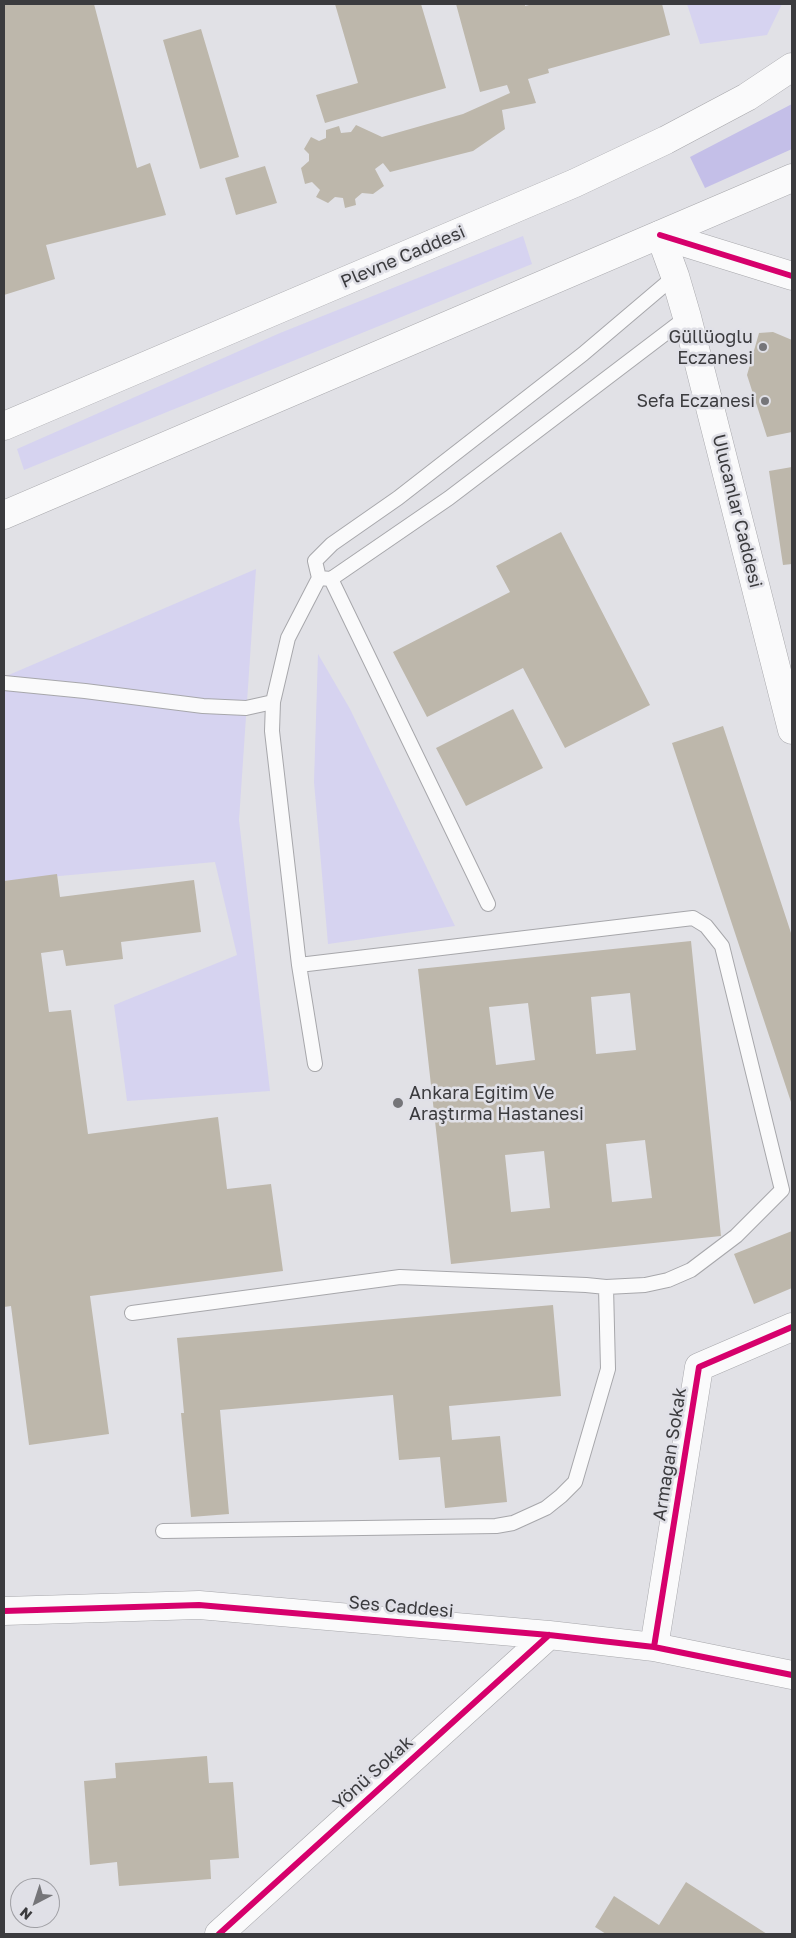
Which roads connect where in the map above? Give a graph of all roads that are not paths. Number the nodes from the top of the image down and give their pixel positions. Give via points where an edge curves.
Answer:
1 (792, 67) edge
2 (792, 178) edge
3 (660, 235) junction
4 (675, 276) junction
5 (792, 276) edge
6 (687, 317) junction
7 (4, 426) edge
8 (4, 515) edge
9 (325, 578) junction
10 (4, 683) edge
11 (273, 702) junction
12 (792, 725) edge
13 (488, 904) dead end
14 (299, 965) junction
15 (315, 1064) dead end
16 (606, 1288) junction
17 (132, 1313) dead end
18 (792, 1327) edge
19 (163, 1531) dead end
20 (4, 1611) edge
21 (549, 1634) junction
22 (654, 1647) junction
23 (792, 1675) edge
24 (219, 1934) edge

1 - 7 main road, Plevne Caddesi via 747,97 575,183
2 - 3 main road
3 - 4 main road, Ulucanlar Caddesi
3 - 5 main road
3 - 8 main road
4 - 6 main road, Ulucanlar Caddesi
4 - 9 lane via 583,354 398,498 332,544 315,561
6 - 9 lane via 449,498
6 - 12 main road, Ulucanlar Caddesi
9 - 11 lane via 288,638
9 - 13 lane
10 - 11 lane via 202,706 246,708
11 - 14 lane via 272,732
14 - 15 lane
14 - 16 lane via 694,918 706,926 722,946 782,1190 736,1236 690,1270 668,1280 645,1285
16 - 17 lane via 400,1277
16 - 19 lane via 608,1368 575,1482 546,1508 513,1523 496,1526
18 - 22 main road, Armağan Sokak via 699,1367
20 - 21 main road, Ses Caddesi via 199,1605
21 - 22 main road, Ses Caddesi
21 - 24 main road, Yönü Sokak
22 - 23 main road, Ses Caddesi

